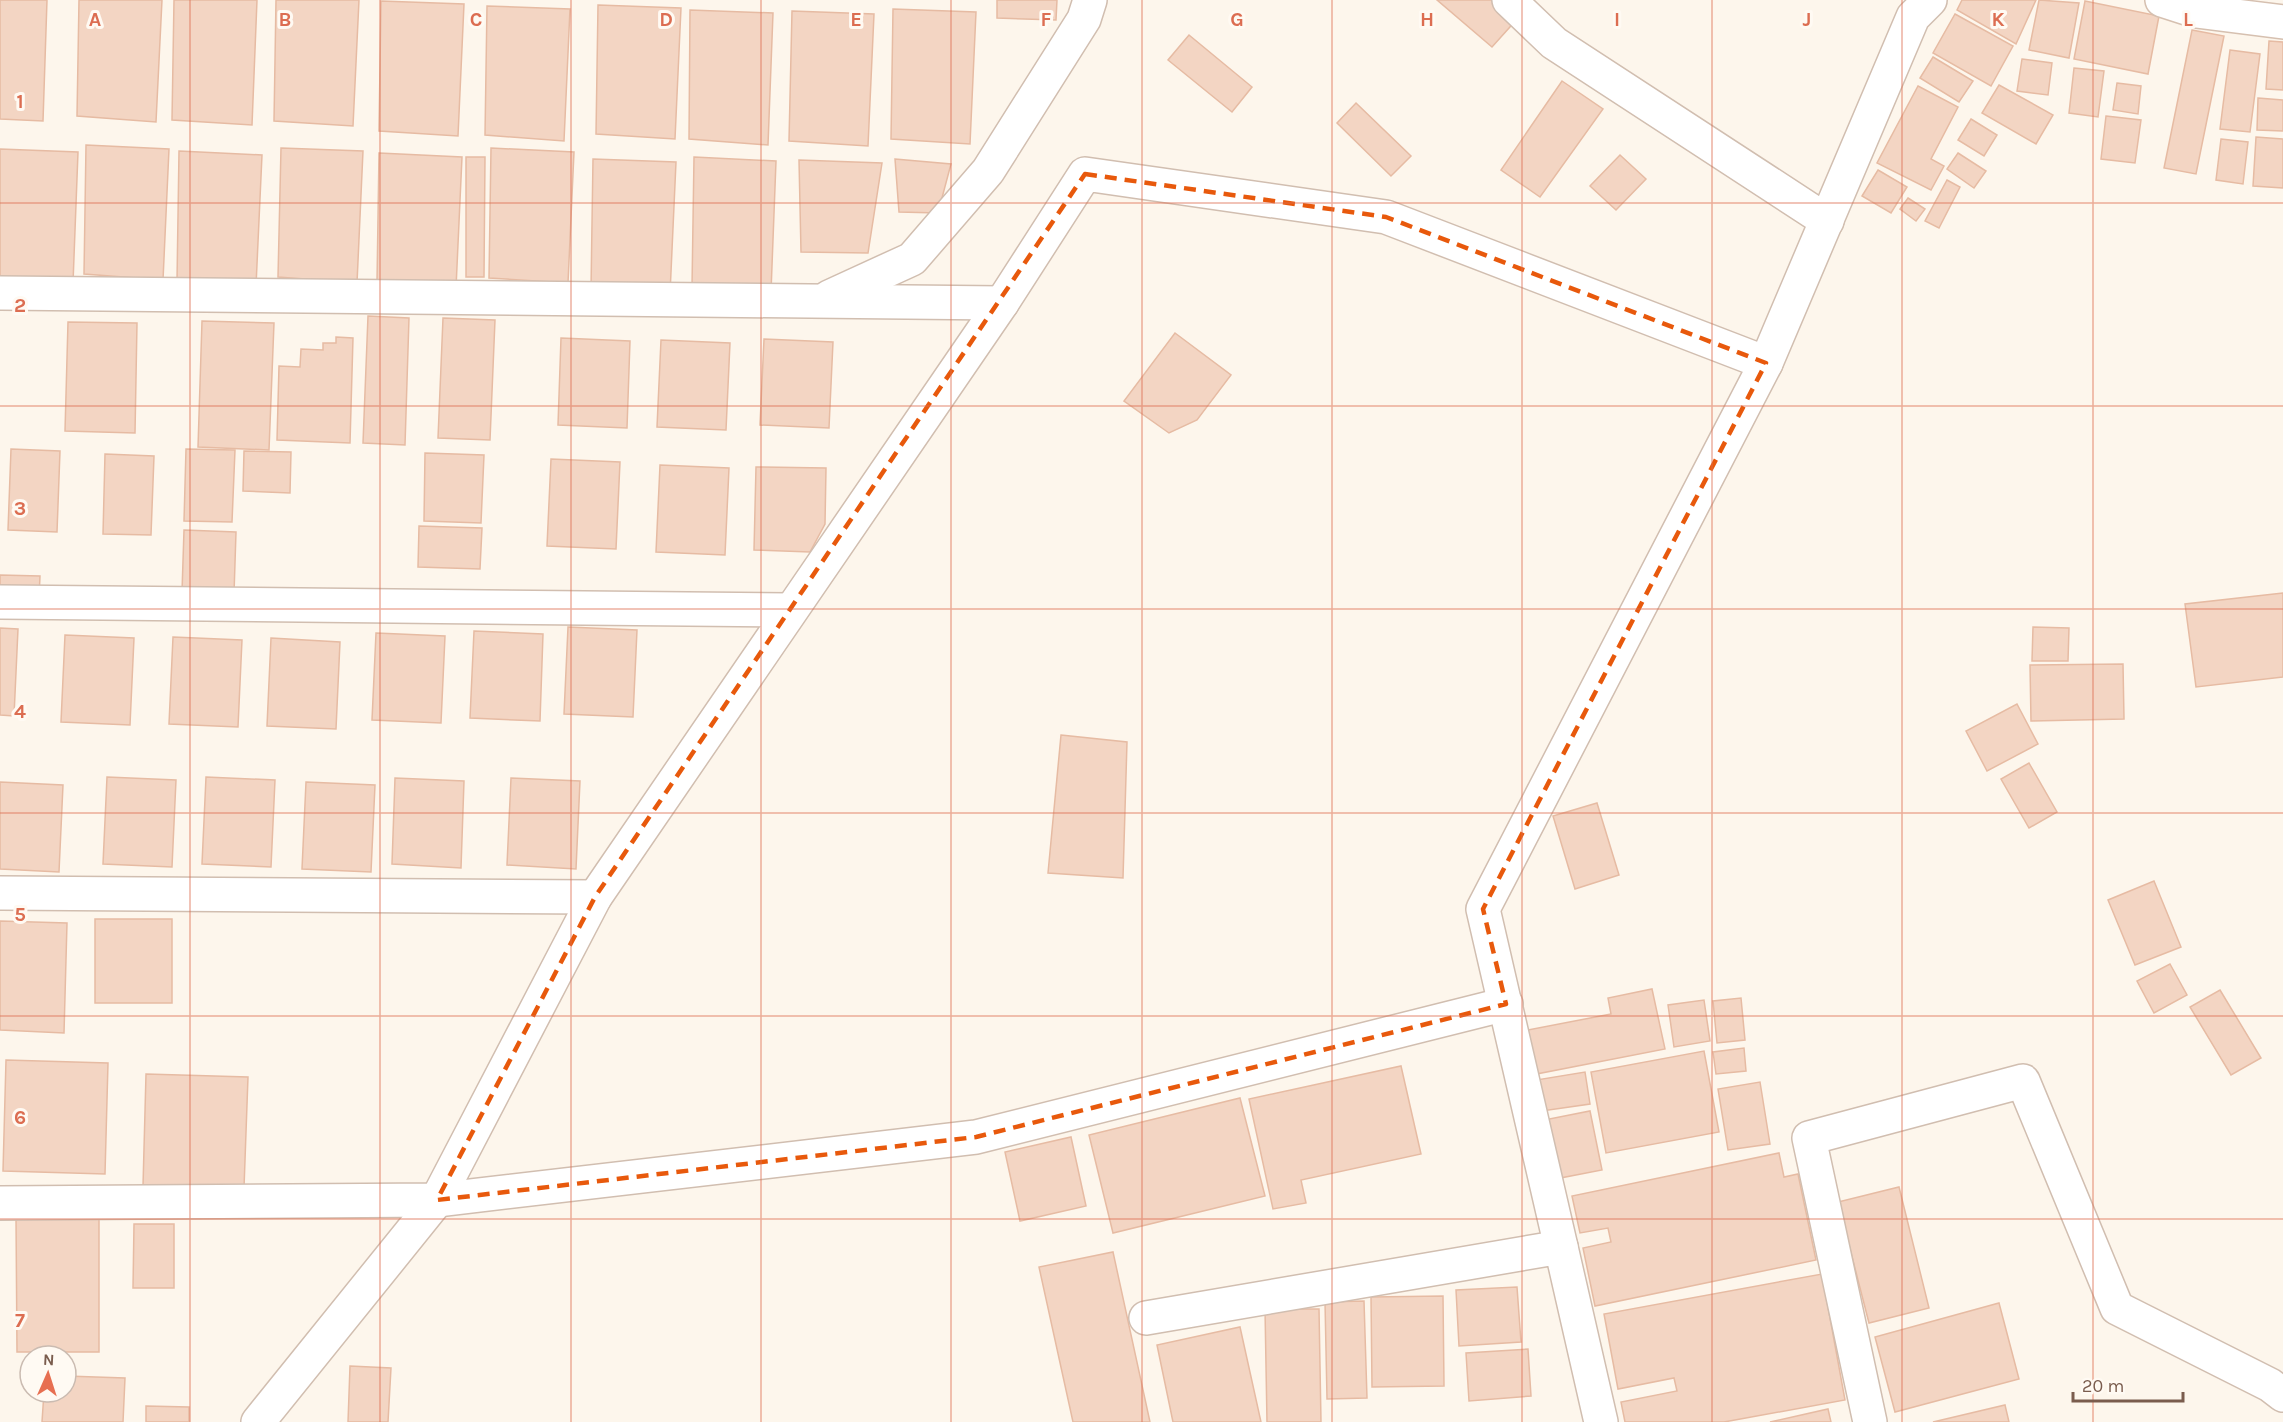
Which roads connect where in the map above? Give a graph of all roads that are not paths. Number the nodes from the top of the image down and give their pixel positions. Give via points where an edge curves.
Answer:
1 (1090, 0) edge
2 (1509, 0) edge
3 (1930, 0) edge
4 (2162, 0) edge
5 (2283, 22) edge
6 (1827, 221) junction
7 (0, 293) edge
8 (819, 301) junction
9 (1002, 303) junction
10 (1766, 363) junction
11 (0, 602) edge
12 (789, 610) junction
13 (0, 893) edge
14 (595, 897) junction
15 (1506, 1004) junction
16 (437, 1200) junction
17 (0, 1203) edge
18 (1561, 1247) junction
19 (1146, 1318) dead end
20 (2283, 1395) edge
21 (258, 1422) edge
22 (1601, 1422) edge
23 (1870, 1422) edge

1 - 8 street via 1084,19 988,171 912,259
2 - 6 street via 1554,43
3 - 6 street via 1913,17
4 - 5 street via 2196,11
6 - 10 street
7 - 8 street
8 - 9 street
9 - 10 street via 1085,174 1386,217
9 - 12 street
10 - 15 street via 1483,909
11 - 12 street
12 - 14 street
13 - 14 street
14 - 16 street
15 - 16 street via 976,1137
15 - 18 street
16 - 17 street
16 - 21 street
18 - 19 street
18 - 22 street
20 - 23 street via 2117,1308 2023,1081 1809,1138

